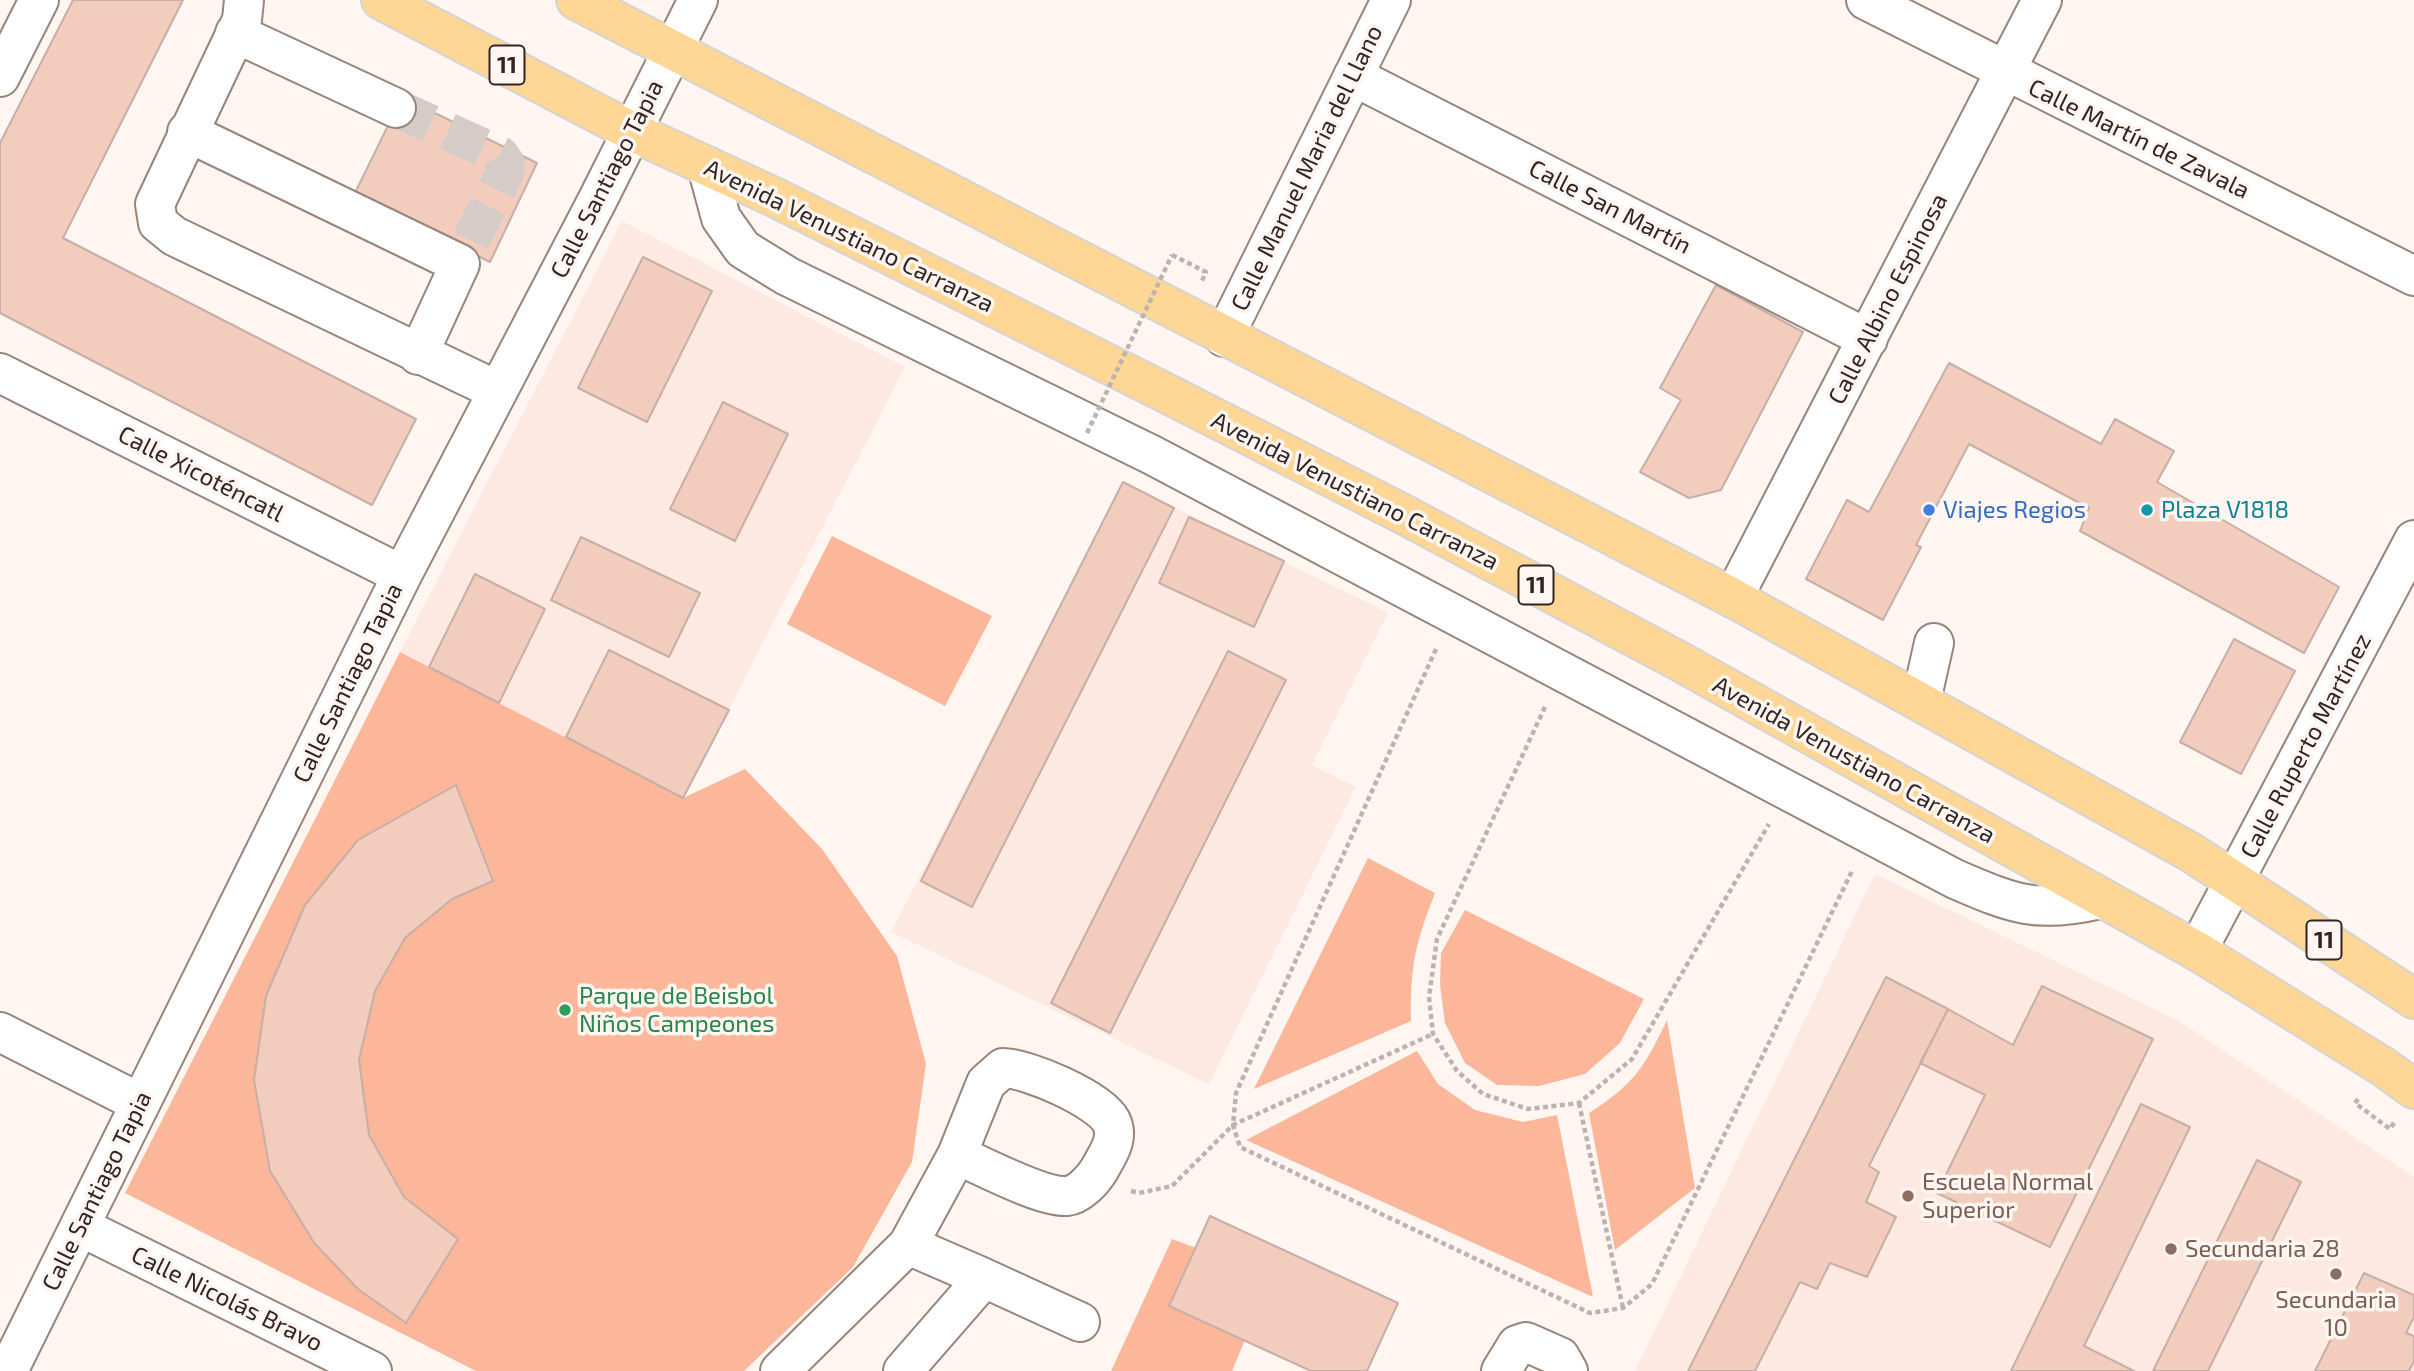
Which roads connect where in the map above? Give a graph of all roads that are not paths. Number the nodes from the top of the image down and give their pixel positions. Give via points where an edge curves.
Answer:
1 (38, 0) edge
2 (381, 0) edge
3 (576, 0) edge
4 (698, 0) edge
5 (1391, 0) edge
6 (1866, 0) edge
7 (2042, 0) edge
8 (240, 16) edge
9 (673, 50) junction
10 (2006, 73) junction
11 (1353, 76) junction
12 (0, 77) edge
13 (396, 108) tunnel mouth
14 (631, 131) junction
15 (187, 132) junction
16 (707, 166) junction
17 (2414, 276) edge
18 (1224, 337) junction
19 (1868, 339) junction
20 (418, 355) junction
21 (0, 373) edge
22 (498, 391) junction
23 (2414, 540) edge
24 (402, 575) junction
25 (1733, 598) junction
26 (1934, 643) dead end
27 (1921, 701) junction
28 (2235, 880) junction
29 (2100, 899) junction
30 (2197, 951) junction
31 (2414, 999) edge
32 (0, 1032) edge
33 (2414, 1089) edge
34 (140, 1103) junction
35 (957, 1155) junction
36 (81, 1227) junction
37 (908, 1245) junction
38 (984, 1278) junction
39 (1080, 1322) dead end
40 (8, 1371) edge
41 (372, 1371) edge
42 (780, 1371) edge
43 (903, 1371) edge
44 (1501, 1371) edge
45 (1568, 1371) edge

1 - 12 street
2 - 14 main road, Avenida Venustiano Carranza / 11
3 - 9 main road, 11
4 - 9 street, Calle Santiago Tapia
5 - 11 street, Calle Manuel Maria del Llano
6 - 10 street, Calle Martín de Zavala
7 - 10 street, Calle Albino Espinosa
8 - 13 street
8 - 15 street
9 - 14 street, Calle Santiago Tapia
9 - 18 main road, 11
10 - 17 street, Calle Martín de Zavala
10 - 19 street, Calle Albino Espinosa
11 - 18 street, Calle Manuel Maria del Llano
11 - 19 street, Calle San Martín
14 - 16 main road, Avenida Venustiano Carranza / 11
14 - 22 street, Calle Santiago Tapia
15 - 20 street via 155,204 159,223 174,236
15 - 20 street via 463,257
16 - 29 main road, Avenida Venustiano Carranza / 11 via 1413,519 1679,661
16 - 29 street via 721,218 743,249 787,276 1152,455 1955,879 2030,906 2066,907
18 - 25 main road, 11
19 - 25 street, Calle Albino Espinosa
20 - 22 street
21 - 24 street, Calle Xicoténcatl
22 - 24 street, Calle Santiago Tapia
23 - 28 street, Calle Ruperto Martínez
24 - 34 street, Calle Santiago Tapia
25 - 27 main road, 11
26 - 27 street
27 - 28 main road, 11
28 - 30 street, Calle Ruperto Martínez
28 - 31 main road, 11
29 - 30 main road, Avenida Venustiano Carranza / 11
30 - 33 main road, Avenida Venustiano Carranza / 11
32 - 34 street
34 - 36 street, Calle Santiago Tapia
35 - 35 street via 986,1083 1003,1068 1018,1068 1095,1103 1111,1121 1114,1143 1093,1180 1070,1196 1051,1195
35 - 37 street
36 - 40 street, Calle Santiago Tapia
36 - 41 street, Calle Nicolás Bravo
37 - 38 street
37 - 42 street
38 - 39 street
38 - 43 street
44 - 45 street via 1517,1345 1526,1342 1560,1357

